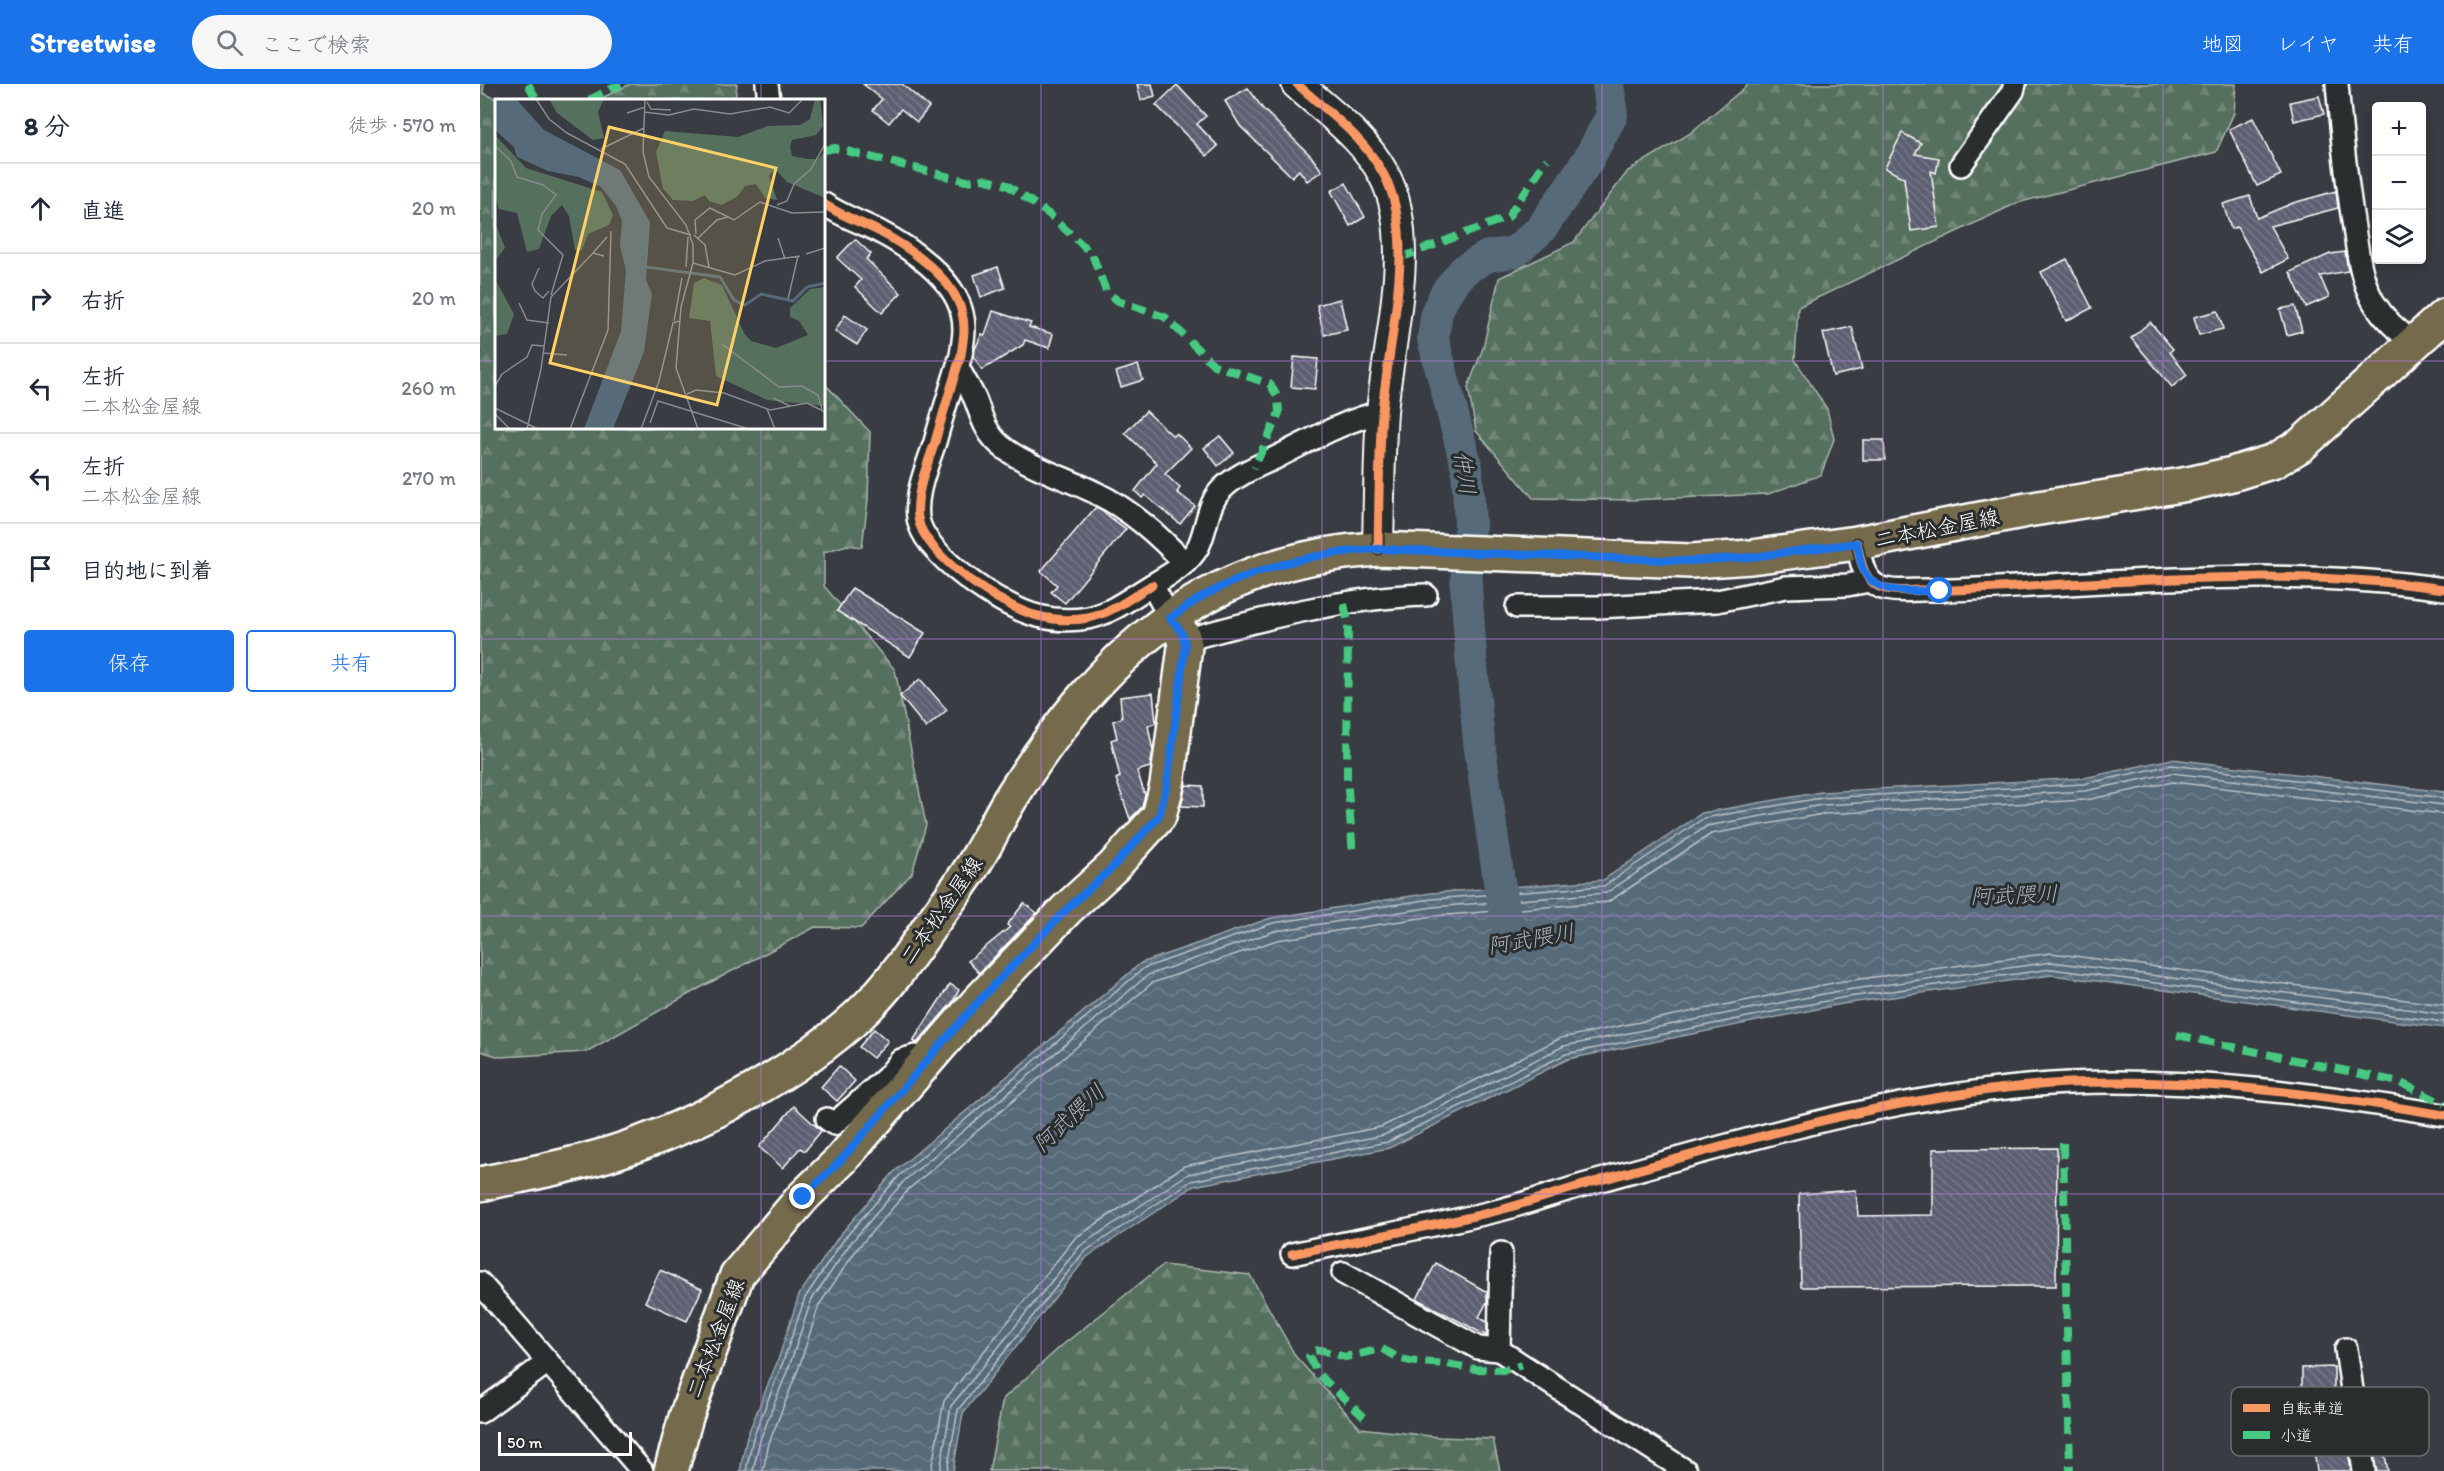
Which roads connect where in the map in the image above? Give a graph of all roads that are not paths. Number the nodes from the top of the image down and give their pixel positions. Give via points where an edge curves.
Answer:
1 (1297, 84) edge
2 (2015, 84) edge
3 (2337, 84) edge
4 (1961, 165) dead end
5 (825, 204) edge
6 (2444, 316) edge
7 (2415, 343) junction
8 (958, 367) junction
9 (1382, 412) junction
10 (1857, 543) junction
11 (1378, 549) junction
12 (1185, 563) junction
13 (1870, 580) junction
14 (1152, 585) junction
15 (2444, 589) edge
16 (1426, 595) dead end
17 (1517, 607) dead end
18 (1177, 629) junction
19 (926, 1061) junction
20 (2444, 1116) edge
21 (827, 1119) dead end
22 (480, 1184) edge
23 (1501, 1253) dead end
24 (1292, 1254) dead end
25 (1343, 1273) dead end
26 (480, 1283) edge
27 (2346, 1349) dead end
28 (1499, 1350) junction
29 (548, 1362) junction
30 (2352, 1387) edge
31 (480, 1412) edge
32 (2362, 1456) edge
33 (642, 1471) edge
34 (671, 1471) edge
35 (1686, 1471) edge
36 (2364, 1471) edge

1 - 9 street via 1364,145 1385,176 1399,217 1398,282
2 - 4 street
3 - 7 street via 2350,201 2365,280 2382,314
5 - 8 street via 923,258 954,294 964,324
6 - 7 main road, 二本松金屋線
7 - 10 main road, 二本松金屋線 via 2323,427 2274,461 2188,484
8 - 12 street via 986,430 996,442 1012,454 1128,510
8 - 14 street via 919,498 920,524 931,545 995,598 1037,616 1089,618 1107,612
9 - 11 street
9 - 12 street via 1341,426 1244,473 1221,489 1197,549
10 - 11 main road, 二本松金屋線 via 1691,561
10 - 13 street
11 - 18 main road, 二本松金屋線 via 1301,558 1238,580 1203,596
12 - 14 street
13 - 15 street via 1885,589 1940,591 2237,578 2371,580
13 - 17 street via 1847,585 1786,587 1717,601
14 - 18 street
16 - 18 street via 1395,596 1273,618
18 - 19 main road, 二本松金屋線 via 1167,785 1159,816 1009,969
18 - 22 main road, 二本松金屋線 via 1107,671 1068,716 1008,803 978,858 893,979 832,1039 740,1097 641,1143 565,1166
19 - 21 street via 915,1056 901,1060 834,1124
19 - 34 main road, 二本松金屋線 via 737,1275
20 - 24 street via 2264,1088 2204,1085 2069,1083 1964,1093 1857,1112 1501,1209
23 - 28 street
25 - 28 street via 1478,1348
26 - 29 street
27 - 30 street
28 - 35 street
29 - 31 street
29 - 33 street
32 - 36 street

